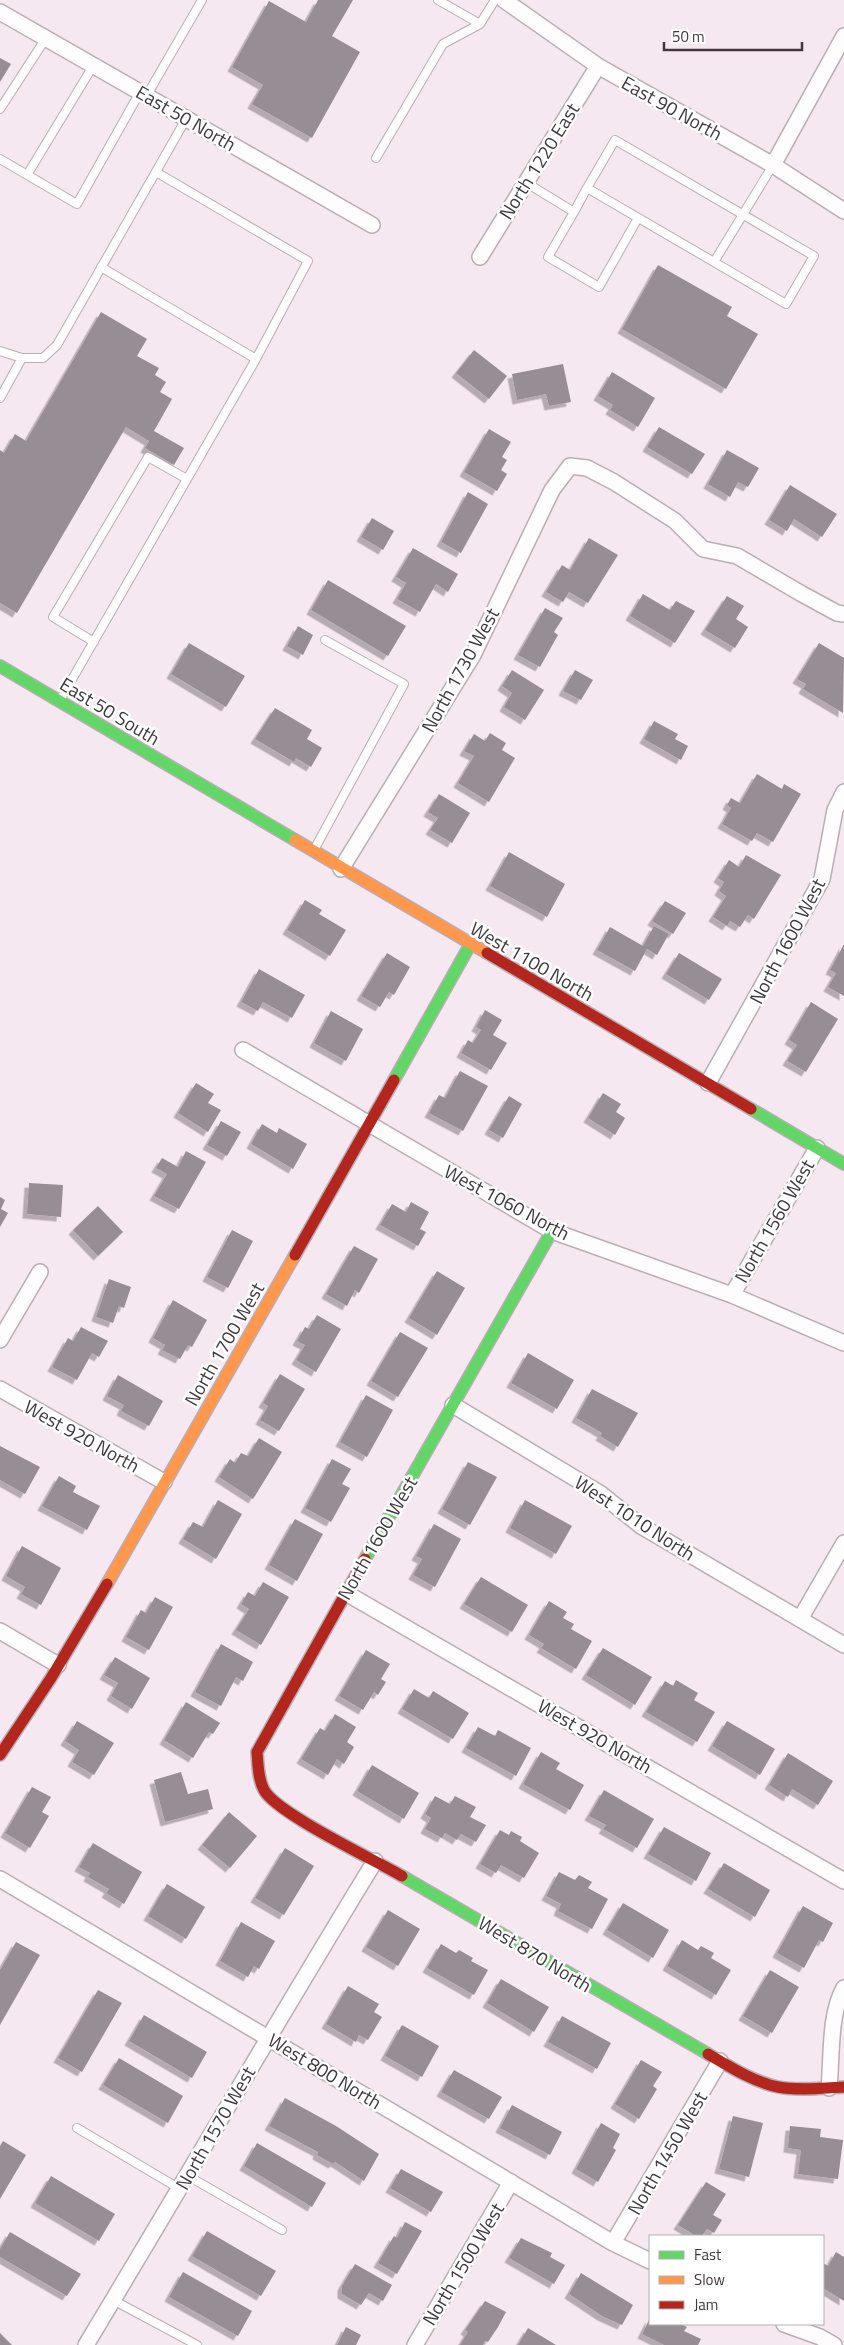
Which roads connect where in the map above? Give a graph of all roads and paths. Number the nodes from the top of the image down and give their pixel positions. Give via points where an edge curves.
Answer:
1 (202, 0) edge
2 (438, 0) edge
3 (495, 0) edge
4 (504, 0) edge
5 (0, 12) edge
6 (480, 24) junction
7 (844, 36) edge
8 (46, 38) junction
9 (93, 66) junction
10 (598, 66) junction
11 (144, 93) junction
12 (0, 108) edge
13 (186, 119) junction
14 (376, 158) dead end
15 (0, 159) edge
16 (773, 165) junction
17 (156, 172) junction
18 (27, 175) junction
19 (525, 182) junction
20 (587, 188) junction
21 (844, 211) edge
22 (574, 212) junction
23 (742, 214) junction
24 (638, 218) junction
25 (372, 225) dead end
26 (480, 257) dead end
27 (714, 262) junction
28 (101, 267) junction
29 (0, 351) edge
30 (22, 358) junction
31 (256, 359) junction
32 (0, 398) edge
33 (187, 479) junction
34 (844, 614) edge
35 (325, 640) dead end
36 (94, 642) junction
37 (0, 666) edge
38 (59, 702) junction
39 (202, 786) joint
40 (844, 792) edge
41 (313, 852) junction
42 (341, 869) junction
43 (470, 945) junction
44 (242, 1050) dead end
45 (708, 1083) junction
46 (369, 1126) junction
47 (817, 1148) junction
48 (844, 1164) edge
49 (552, 1231) junction
50 (40, 1272) dead end
51 (732, 1295) junction
52 (0, 1340) edge
53 (844, 1343) edge
54 (0, 1390) edge
55 (453, 1405) junction
56 (164, 1482) junction
57 (844, 1543) edge
58 (346, 1593) junction
59 (800, 1619) junction
60 (0, 1631) edge
61 (844, 1645) edge
62 (58, 1665) junction
63 (0, 1755) edge
64 (259, 1765) joint
65 (375, 1861) junction
66 (0, 1880) edge
67 (844, 1881) edge
68 (844, 1988) edge
69 (267, 2037) junction
70 (720, 2061) junction
71 (837, 2087) edge
72 (77, 2128) dead end
73 (510, 2182) junction
74 (184, 2183) junction
75 (282, 2230) dead end
76 (613, 2243) junction
77 (649, 2261) edge
78 (113, 2300) junction
79 (787, 2325) edge
80 (86, 2345) edge
81 (196, 2345) edge
82 (415, 2345) edge
83 (834, 2345) edge

1 - 11 lane
2 - 6 lane
3 - 6 lane
4 - 10 street, East 90 North
5 - 8 street, East 50 North
6 - 14 lane via 443,44
7 - 16 street
8 - 9 street, East 50 North
8 - 12 lane
9 - 11 street, East 50 North
9 - 18 lane
10 - 16 street, East 90 North
10 - 19 street, North 1220 East
11 - 13 street, East 50 North
11 - 18 lane via 78,204
13 - 17 lane
13 - 25 street, East 50 North
15 - 18 lane
16 - 21 street, East 90 North
16 - 23 lane
17 - 28 lane
17 - 31 lane via 308,261
19 - 22 lane
19 - 26 street, North 1220 East
20 - 22 lane
20 - 23 lane via 615,140
20 - 24 lane
22 - 24 lane via 548,257 599,287
23 - 27 lane
23 - 27 lane via 814,256 786,304
24 - 27 lane
28 - 30 lane via 56,345 43,358
28 - 31 lane
29 - 30 lane
30 - 32 lane
31 - 33 lane
33 - 36 lane
33 - 36 lane via 148,457 54,617
34 - 42 street, North 1730 West via 737,556 704,549 675,521 614,482 587,468 570,466 552,490 473,655
35 - 41 lane via 404,684
36 - 38 lane
37 - 38 street, East 50 South
38 - 39 street, East 50 South
39 - 41 street, West 1100 North
40 - 45 street, North 1600 West via 835,810 822,880
41 - 42 street, West 1100 North
42 - 43 street, West 1100 North
43 - 45 street, West 1100 North
43 - 46 street, North 1700 West
44 - 46 street, West 1060 North
45 - 47 street, West 1100 North
46 - 49 street, West 1060 North
46 - 56 street, North 1700 West
47 - 48 street, West 1100 North
47 - 51 street, North 1560 West
49 - 51 street, West 1060 North
49 - 55 street, North 1600 West
50 - 52 street
51 - 53 street, West 1060 North
54 - 56 street, West 920 North
55 - 58 street, North 1600 West
55 - 59 street, West 1010 North via 601,1494 641,1526
56 - 62 street, North 1700 West
57 - 59 street
58 - 64 street, North 1600 West via 269,1728 257,1752
58 - 67 street, West 920 North
59 - 61 street, West 1010 North
60 - 62 street
62 - 63 street, North 1700 West
64 - 65 street, West 870 North via 264,1790 280,1808
65 - 69 street, North 1570 West
65 - 70 street, West 870 North
66 - 69 street, West 800 North
68 - 71 street via 832,2025
69 - 73 street, West 800 North
69 - 74 street, North 1570 West
70 - 71 street, West 870 North via 778,2087
70 - 76 street, North 1450 West
72 - 74 lane
73 - 76 street, West 800 North
73 - 82 street, North 1500 West
74 - 75 lane
74 - 78 street, North 1570 West
76 - 77 street, West 800 North
78 - 80 street, North 1570 West
78 - 81 lane
79 - 83 street

